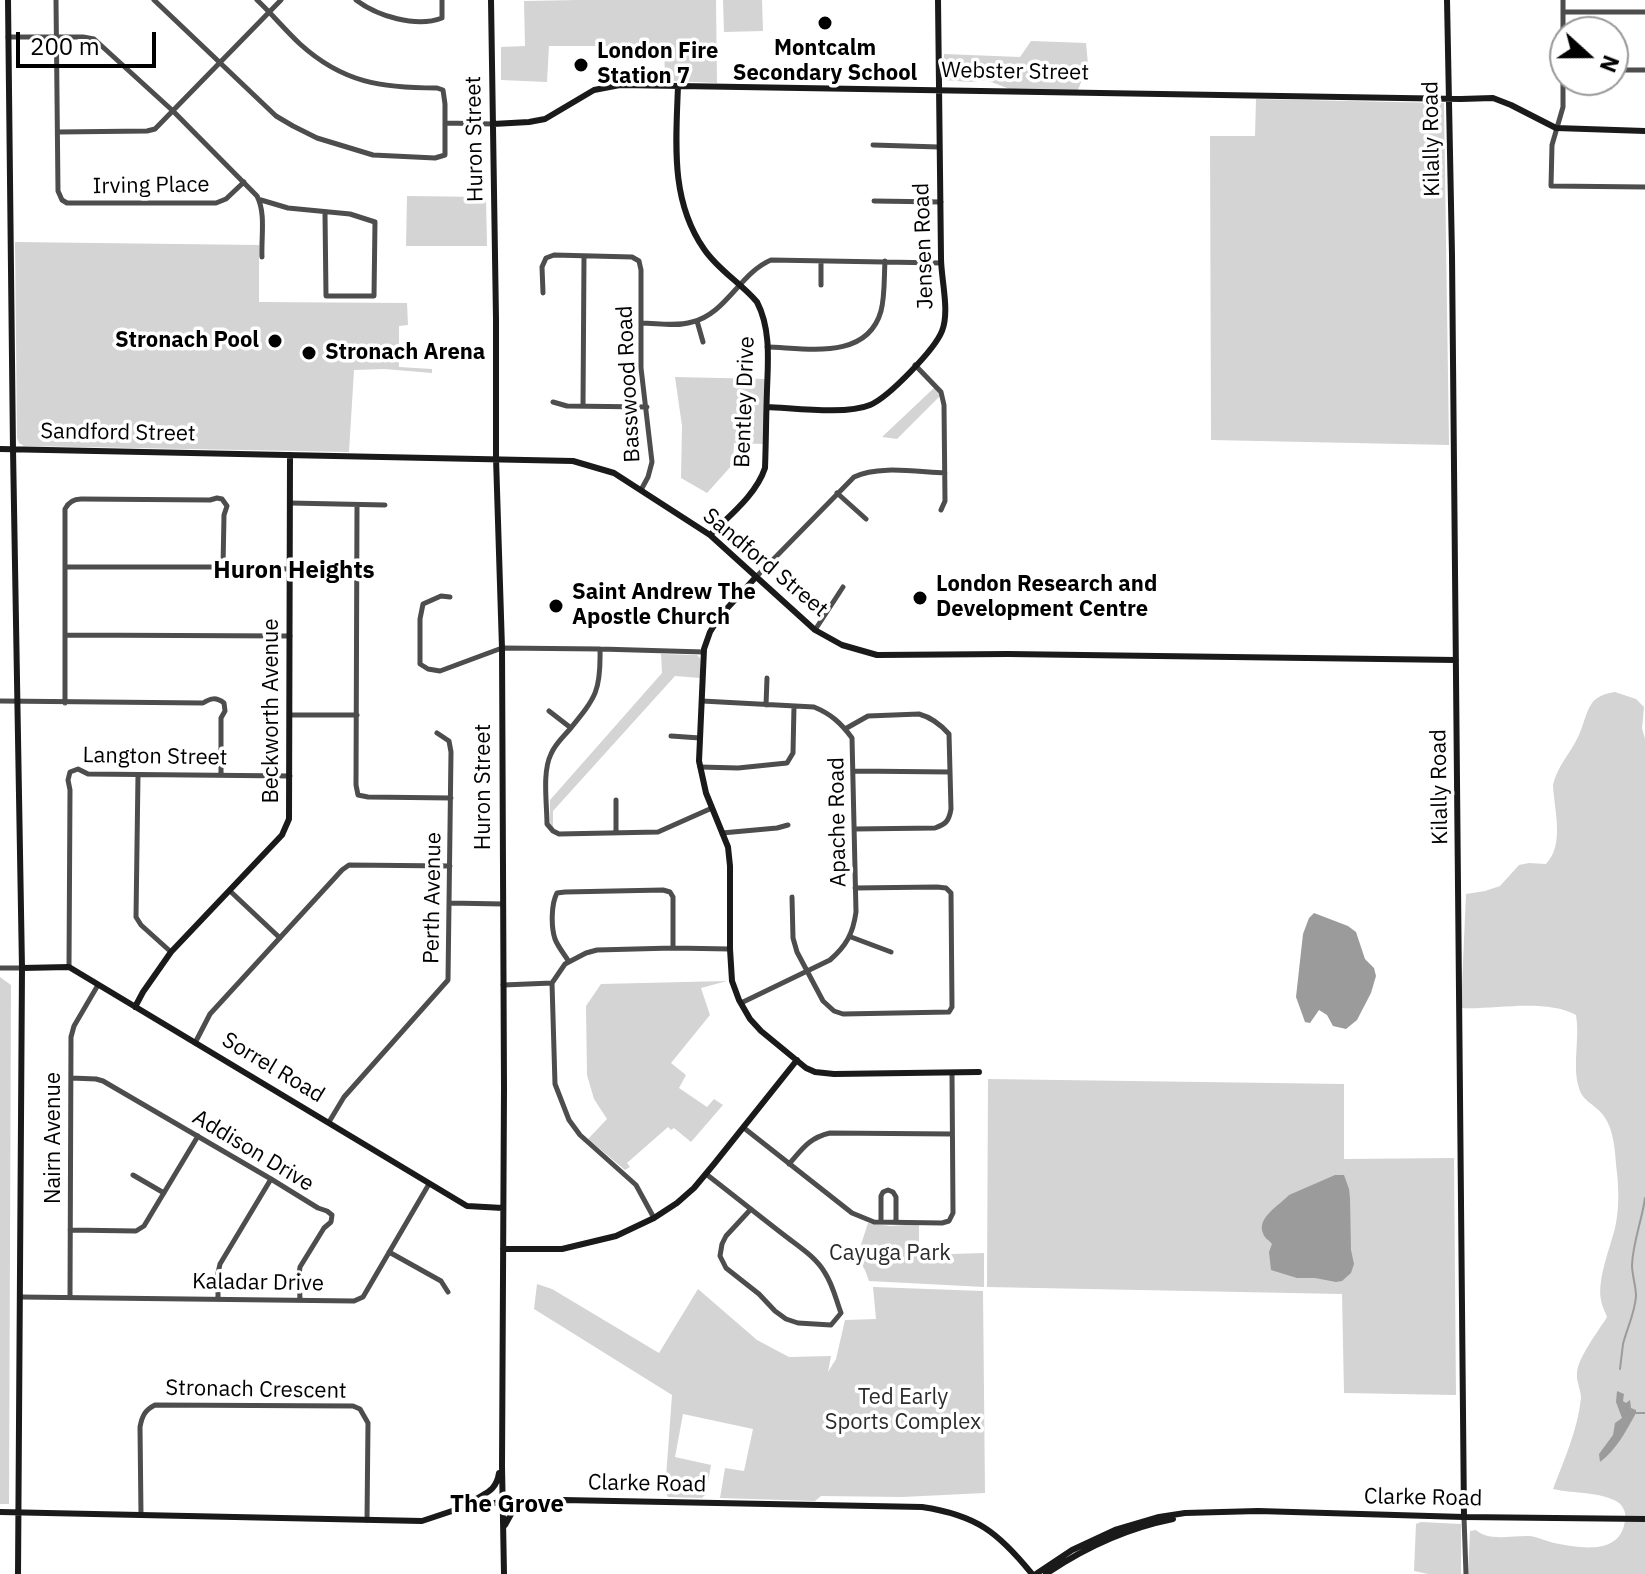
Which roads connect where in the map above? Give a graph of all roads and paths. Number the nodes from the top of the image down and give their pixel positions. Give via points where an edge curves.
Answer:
1 (8, 0) edge
2 (56, 0) edge
3 (154, 0) edge
4 (257, 0) edge
5 (281, 0) edge
6 (356, 0) edge
7 (442, 0) edge
8 (491, 0) edge
9 (938, 0) edge
10 (1447, 0) edge
11 (1563, 0) edge
12 (269, 12) junction
13 (1563, 12) junction
14 (1645, 12) edge
15 (1563, 16) edge
16 (8, 37) junction
17 (57, 37) junction
18 (219, 62) junction
19 (678, 86) junction
20 (939, 89) junction
21 (1563, 96) edge
22 (1449, 98) junction
23 (173, 111) junction
24 (445, 123) junction
25 (493, 124) junction
26 (1556, 128) junction
27 (1645, 131) edge
28 (58, 132) junction
29 (873, 145) dead end
30 (939, 147) junction
31 (244, 182) junction
32 (1645, 187) edge
33 (260, 200) junction
34 (874, 201) dead end
35 (941, 202) junction
36 (325, 213) junction
37 (262, 257) dead end
38 (584, 257) junction
39 (885, 261) junction
40 (821, 262) junction
41 (941, 263) junction
42 (740, 285) junction
43 (821, 285) dead end
44 (543, 293) dead end
45 (697, 321) junction
46 (641, 323) junction
47 (703, 342) dead end
48 (767, 347) junction
49 (915, 365) junction
50 (553, 402) dead end
51 (583, 406) junction
52 (647, 407) junction
53 (767, 407) junction
54 (0, 449) edge
55 (13, 449) junction
56 (290, 455) junction
57 (496, 458) junction
58 (945, 473) junction
59 (641, 490) junction
60 (837, 493) junction
61 (290, 503) junction
62 (357, 505) junction
63 (385, 505) dead end
64 (941, 510) dead end
65 (866, 519) dead end
66 (710, 535) junction
67 (65, 567) junction
68 (223, 567) junction
69 (290, 569) junction
70 (755, 578) junction
71 (843, 587) dead end
72 (450, 597) dead end
73 (815, 630) junction
74 (65, 635) junction
75 (290, 636) junction
76 (502, 648) junction
77 (600, 649) junction
78 (704, 652) junction
79 (1456, 660) junction
80 (767, 678) dead end
81 (0, 701) edge
82 (17, 701) junction
83 (702, 701) junction
84 (65, 703) junction
85 (766, 705) junction
86 (794, 706) junction
87 (549, 711) dead end
88 (290, 715) junction
89 (357, 715) junction
90 (571, 728) junction
91 (845, 729) junction
92 (437, 733) dead end
93 (671, 736) dead end
94 (700, 738) junction
95 (700, 767) junction
96 (854, 771) junction
97 (950, 772) junction
98 (138, 775) junction
99 (221, 775) junction
100 (290, 776) junction
101 (451, 798) junction
102 (616, 800) dead end
103 (712, 808) junction
104 (788, 825) dead end
105 (855, 829) junction
106 (616, 833) junction
107 (722, 833) junction
108 (450, 866) junction
109 (855, 888) junction
110 (230, 891) junction
111 (792, 897) dead end
112 (449, 903) junction
113 (503, 904) junction
114 (851, 937) junction
115 (280, 938) junction
116 (673, 948) junction
117 (730, 949) junction
118 (171, 952) junction
119 (891, 952) dead end
120 (569, 962) junction
121 (69, 967) junction
122 (0, 968) edge
123 (22, 968) junction
124 (808, 972) junction
125 (552, 983) junction
126 (98, 985) junction
127 (503, 985) junction
128 (741, 1003) junction
129 (135, 1007) junction
130 (195, 1043) junction
131 (797, 1060) junction
132 (979, 1072) dead end
133 (952, 1073) junction
134 (71, 1078) junction
135 (329, 1122) junction
136 (744, 1128) junction
137 (952, 1134) junction
138 (198, 1136) junction
139 (789, 1164) junction
140 (706, 1174) junction
141 (133, 1175) dead end
142 (271, 1179) junction
143 (429, 1184) junction
144 (164, 1193) junction
145 (503, 1208) junction
146 (751, 1209) junction
147 (654, 1218) junction
148 (881, 1222) junction
149 (896, 1222) junction
150 (70, 1230) junction
151 (503, 1249) junction
152 (389, 1252) junction
153 (448, 1292) dead end
154 (21, 1297) junction
155 (70, 1297) junction
156 (218, 1299) junction
157 (300, 1300) junction
158 (502, 1466) junction
159 (503, 1502) junction
160 (526, 1502) junction
161 (467, 1506) junction
162 (0, 1512) edge
163 (19, 1513) junction
164 (1200, 1514) junction
165 (141, 1515) junction
166 (1464, 1517) junction
167 (1645, 1519) edge
168 (367, 1520) junction
169 (503, 1529) junction
170 (18, 1574) edge
171 (504, 1574) edge
172 (1034, 1574) edge
173 (1046, 1574) edge
174 (1466, 1574) edge

1 - 16 street
2 - 17 street, Irving Place
3 - 18 street
4 - 12 street
5 - 12 street
6 - 7 street via 390,17 434,21 442,18
8 - 25 street, Huron Street
9 - 20 street, Jensen Road
10 - 22 street, Kilally Road
11 - 13 street
12 - 18 street
12 - 24 street via 312,54 349,77 383,86 443,90
13 - 14 street
13 - 15 street
16 - 17 street
16 - 55 street
17 - 23 street via 94,39
17 - 28 street, Irving Place
18 - 23 street
18 - 24 street via 276,116 317,138 373,155 442,157
19 - 20 street, Webster Street
19 - 25 street, Webster Street via 594,90 545,119
19 - 42 street, Bentley Drive via 680,192 704,249
20 - 22 street, Webster Street
20 - 30 street, Jensen Road
21 - 26 street
22 - 26 street, Webster Street via 1493,98
22 - 79 street, Kilally Road
23 - 28 street via 147,131
23 - 31 street
24 - 25 street
25 - 57 street, Huron Street
26 - 27 street
26 - 32 street via 1551,186
28 - 31 street, Irving Place via 58,191 67,203 216,203
29 - 30 street
30 - 35 street, Jensen Road
31 - 33 street
33 - 36 street
33 - 37 street
34 - 35 street
35 - 41 street, Jensen Road
36 - 36 street via 375,222 374,296 326,296
38 - 44 street, Basswood Road via 546,258
38 - 46 street, Basswood Road via 639,261
38 - 51 street
39 - 40 street
39 - 41 street
39 - 48 street via 881,311 858,342 836,349
40 - 42 street via 771,260
40 - 43 street
41 - 49 street, Jensen Road via 943,329
42 - 45 street
42 - 48 street, Bentley Drive via 762,311
45 - 46 street
45 - 47 street
46 - 52 street, Basswood Road
48 - 53 street, Bentley Drive
49 - 53 street, Jensen Road via 885,396 861,408
49 - 58 street via 941,392
50 - 51 street
51 - 52 street
52 - 59 street, Basswood Road via 652,462
53 - 66 street, Bentley Drive via 761,480
54 - 55 street, Sandford Street
55 - 56 street, Sandford Street
55 - 82 street
56 - 57 street, Sandford Street
56 - 61 street, Beckworth Avenue
57 - 59 street, Sandford Street via 573,461 614,473
57 - 76 street, Huron Street
58 - 60 street via 864,472
58 - 64 street
59 - 66 street, Sandford Street
60 - 65 street
60 - 70 street
61 - 62 street
61 - 69 street, Beckworth Avenue
62 - 63 street
62 - 89 street
66 - 70 street, Sandford Street
67 - 68 street
67 - 68 street via 65,509 76,499 217,498 227,506
67 - 74 street
68 - 69 street
69 - 75 street, Beckworth Avenue
70 - 73 street, Sandford Street
70 - 78 street via 720,616
71 - 73 street
72 - 76 street via 423,604 420,664 440,671
73 - 79 street, Sandford Street via 877,655
74 - 75 street
74 - 84 street
75 - 88 street, Beckworth Avenue
76 - 77 street
76 - 113 street, Huron Street
77 - 78 street
77 - 90 street via 598,690
78 - 83 street
79 - 166 street, Kilally Road
80 - 85 street
81 - 82 street
82 - 84 street
82 - 123 street
83 - 85 street, Apache Road
83 - 94 street
84 - 99 street via 217,699 225,711
85 - 86 street, Apache Road
86 - 91 street, Apache Road via 828,712
86 - 95 street via 793,753 787,763
87 - 90 street
88 - 89 street
88 - 100 street, Beckworth Avenue
89 - 101 street via 358,795
90 - 106 street via 549,757 547,824 559,834
91 - 96 street, Apache Road via 852,738
91 - 97 street via 868,716 925,715 949,734
92 - 101 street, Perth Avenue via 449,741
93 - 94 street
94 - 95 street
95 - 103 street
96 - 97 street
96 - 105 street, Apache Road
97 - 105 street via 951,809 944,825
98 - 99 street, Langton Street
98 - 118 street via 136,917
98 - 121 street, Langton Street via 70,772
99 - 100 street, Langton Street
100 - 110 street, Beckworth Avenue via 287,827
101 - 108 street, Perth Avenue
102 - 106 street
103 - 106 street via 658,832
103 - 107 street
104 - 107 street
105 - 109 street, Apache Road
107 - 117 street via 730,866
108 - 112 street, Perth Avenue
108 - 115 street via 349,865
109 - 114 street, Apache Road
109 - 124 street via 937,887 951,893 952,1007 949,1012 843,1014 823,1001
110 - 115 street
110 - 118 street, Beckworth Avenue
111 - 124 street via 793,938
112 - 113 street
112 - 135 street, Perth Avenue via 448,980 344,1097
113 - 127 street, Huron Street
114 - 119 street
114 - 124 street via 830,960
115 - 130 street via 210,1014
116 - 117 street
116 - 120 street via 597,950
116 - 120 street via 670,892 557,893 555,939
117 - 128 street via 732,981
118 - 129 street, Beckworth Avenue
120 - 125 street
121 - 123 street
121 - 126 street, Sorrel Road
122 - 123 street
123 - 154 street
124 - 128 street
125 - 127 street
125 - 147 street via 560,1102 580,1135 636,1185
126 - 129 street, Sorrel Road
126 - 134 street, Nairn Avenue via 74,1026
127 - 145 street, Huron Street
128 - 131 street via 761,1031
129 - 130 street, Sorrel Road
130 - 135 street, Sorrel Road
131 - 133 street via 815,1072 834,1074
131 - 136 street
132 - 133 street
133 - 137 street
134 - 138 street, Addison Drive via 103,1081
134 - 150 street, Nairn Avenue
135 - 143 street, Sorrel Road
136 - 139 street
136 - 140 street
137 - 139 street via 830,1133 807,1143
137 - 149 street via 949,1221
138 - 142 street, Addison Drive
138 - 144 street
139 - 148 street via 852,1213
140 - 146 street
140 - 147 street
141 - 144 street
142 - 156 street via 220,1264
142 - 157 street, Addison Drive via 332,1215 300,1267
143 - 145 street, Sorrel Road via 467,1206
143 - 152 street, Kaladar Drive
144 - 150 street via 136,1231
145 - 151 street, Huron Street
146 - 146 street via 825,1272 841,1313 831,1325 786,1319 726,1268 722,1244
147 - 151 street via 616,1236 562,1249
148 - 149 street
148 - 149 street via 881,1196 888,1190 896,1197
150 - 155 street, Nairn Avenue
151 - 158 street, Huron Street
152 - 153 street via 441,1281
152 - 157 street, Kaladar Drive via 363,1297
154 - 155 street, Kaladar Drive
154 - 163 street
155 - 156 street, Kaladar Drive
156 - 157 street, Kaladar Drive
158 - 159 street, Huron Street
158 - 161 street via 491,1491
159 - 160 street, Clarke Road
159 - 161 street, Clarke Road
159 - 169 street, Huron Street
160 - 169 street via 515,1507
160 - 172 street, Clarke Road via 922,1507 976,1521
161 - 168 street, Clarke Road via 422,1521
162 - 163 street, Clarke Road
163 - 165 street, Clarke Road
163 - 170 street
164 - 166 street, Clarke Road
164 - 172 street, Clarke Road via 1159,1517 1115,1530
164 - 173 street, Clarke Road via 1116,1536
165 - 168 street, Clarke Road
165 - 168 street, Stronach Crescent via 140,1427 148,1408 353,1406 368,1423
166 - 167 street, Clarke Road
166 - 174 street, Kilally Road
169 - 171 street, Huron Street

